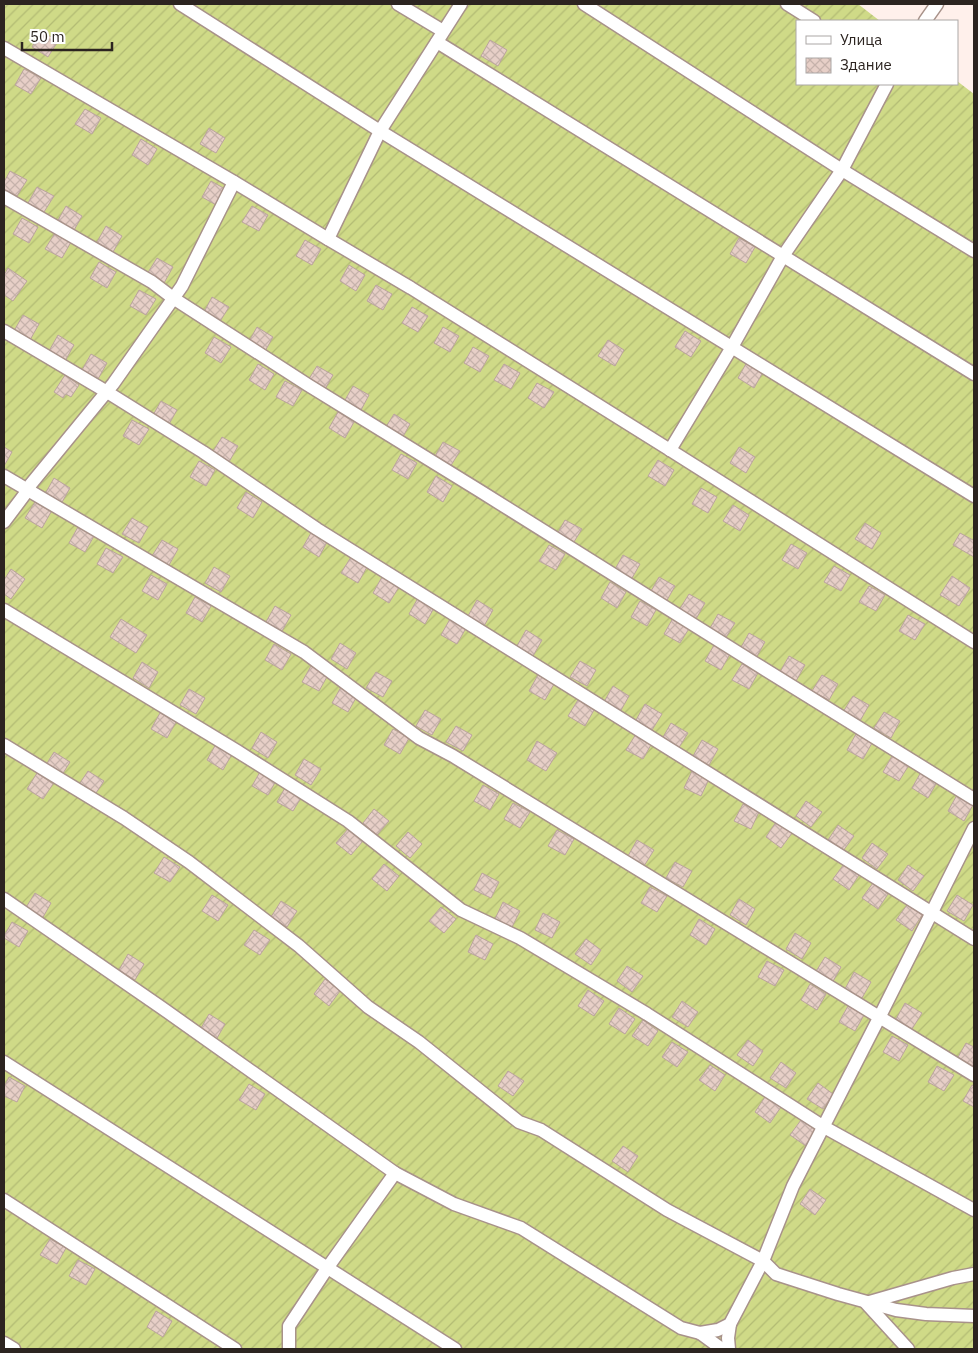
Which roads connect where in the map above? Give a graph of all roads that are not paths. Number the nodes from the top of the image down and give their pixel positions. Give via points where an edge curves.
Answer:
1 (180, 4) edge
2 (398, 4) edge
3 (461, 4) edge
4 (584, 4) edge
5 (787, 4) edge
6 (937, 4) edge
7 (812, 20) edge
8 (926, 20) edge
9 (440, 36) junction
10 (4, 48) edge
11 (886, 85) edge
12 (380, 131) junction
13 (842, 170) junction
14 (234, 182) junction
15 (4, 197) edge
16 (328, 239) junction
17 (974, 251) edge
18 (783, 256) junction
19 (173, 298) junction
20 (4, 331) edge
21 (732, 347) junction
22 (974, 374) edge
23 (107, 392) junction
24 (670, 450) junction
25 (4, 476) edge
26 (28, 490) junction
27 (974, 496) edge
28 (4, 522) edge
29 (4, 610) edge
30 (974, 642) edge
31 (4, 745) edge
32 (974, 799) edge
33 (974, 828) edge
34 (4, 898) edge
35 (932, 912) junction
36 (974, 938) edge
37 (879, 1018) junction
38 (4, 1062) edge
39 (974, 1075) edge
40 (824, 1127) junction
41 (395, 1173) junction
42 (4, 1200) edge
43 (974, 1210) edge
44 (763, 1261) junction
45 (328, 1267) junction
46 (974, 1274) edge
47 (866, 1303) junction
48 (974, 1316) edge
49 (730, 1324) junction
50 (700, 1333) junction
51 (4, 1343) edge
52 (14, 1349) edge
53 (235, 1349) edge
54 (289, 1349) edge
55 (455, 1349) edge
56 (722, 1349) edge
57 (729, 1349) edge
58 (908, 1349) edge

1 - 12 street
2 - 9 street
3 - 9 street
4 - 13 street
5 - 7 street
6 - 8 street
9 - 12 street
9 - 18 street
10 - 14 street
11 - 13 street
12 - 16 street
12 - 21 street
13 - 17 street
13 - 18 street
14 - 16 street
14 - 19 street
15 - 19 street via 152,282
16 - 24 street
18 - 21 street
18 - 22 street
19 - 23 street
19 - 32 street
20 - 23 street
21 - 24 street
21 - 27 street
23 - 26 street
23 - 35 street via 317,529
24 - 30 street
25 - 26 street
26 - 28 street
26 - 37 street via 304,652 419,738
29 - 40 street via 348,821 461,910 529,943
31 - 44 street via 189,862 299,946 368,1007 419,1042 519,1122 541,1130 667,1210
33 - 35 street
34 - 41 street
35 - 36 street
35 - 37 street
37 - 39 street
37 - 40 street
38 - 45 street
40 - 43 street
40 - 44 street via 793,1186
41 - 45 street
41 - 50 street via 454,1204 521,1228 681,1328
42 - 53 street
44 - 47 street via 776,1274
44 - 49 street
45 - 54 street via 289,1326
45 - 55 street
46 - 47 street
47 - 48 street via 926,1314
47 - 58 street
49 - 50 street
49 - 57 street
50 - 56 street
51 - 52 street

